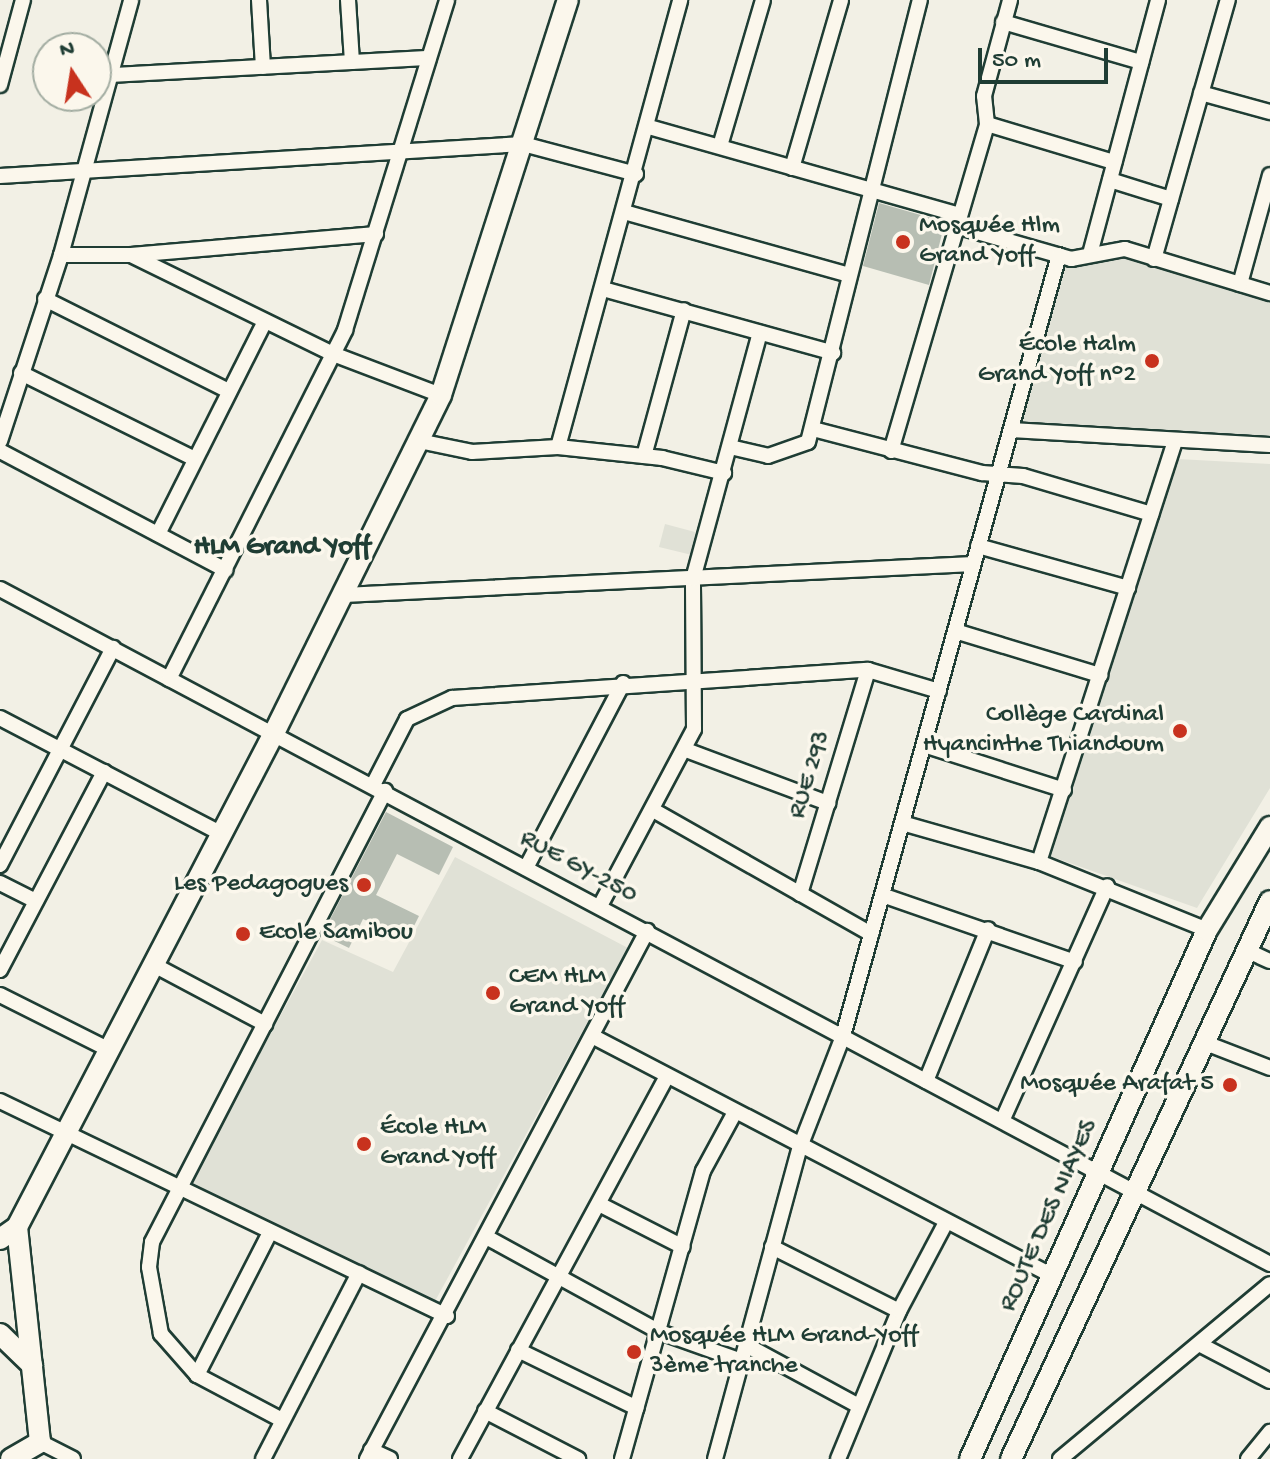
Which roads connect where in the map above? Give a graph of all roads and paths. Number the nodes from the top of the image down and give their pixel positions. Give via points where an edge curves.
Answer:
1 (23, 0) edge
2 (131, 0) edge
3 (259, 0) edge
4 (348, 0) edge
5 (447, 0) edge
6 (568, 0) edge
7 (680, 0) edge
8 (763, 0) edge
9 (841, 0) edge
10 (920, 0) edge
11 (1010, 0) edge
12 (1158, 0) edge
13 (1228, 0) edge
14 (1003, 22) junction
15 (429, 58) junction
16 (352, 62) junction
17 (1141, 62) junction
18 (263, 67) junction
19 (112, 75) joint
20 (0, 85) edge
21 (1201, 93) junction
22 (102, 112) edge
23 (1270, 112) edge
24 (987, 124) junction
25 (649, 127) junction
26 (523, 144) junction
27 (720, 146) junction
28 (398, 154) junction
29 (1114, 162) junction
30 (792, 168) junction
31 (85, 173) junction
32 (636, 174) junction
33 (1270, 175) edge
34 (0, 176) edge
35 (1110, 180) junction
36 (869, 190) junction
37 (1171, 199) junction
38 (624, 212) junction
39 (958, 220) junction
40 (376, 234) junction
41 (1090, 254) junction
42 (61, 255) junction
43 (131, 255) junction
44 (1059, 255) junction
45 (1154, 259) junction
46 (849, 275) junction
47 (1240, 284) junction
48 (603, 289) junction
49 (1270, 293) edge
50 (45, 299) junction
51 (684, 310) junction
52 (265, 321) junction
53 (760, 333) junction
54 (833, 353) junction
55 (333, 354) junction
56 (21, 373) junction
57 (229, 391) junction
58 (441, 395) junction
59 (813, 429) junction
60 (1011, 430) junction
61 (0, 441) edge
62 (419, 441) junction
63 (1175, 441) junction
64 (1270, 445) edge
65 (558, 447) junction
66 (730, 447) junction
67 (0, 451) edge
68 (891, 451) junction
69 (644, 456) junction
70 (195, 459) junction
71 (724, 473) junction
72 (999, 474) junction
73 (1151, 514) junction
74 (158, 534) junction
75 (978, 546) junction
76 (973, 564) junction
77 (226, 570) junction
78 (693, 579) junction
79 (1128, 588) junction
80 (0, 589) edge
81 (344, 595) junction
82 (955, 631) junction
83 (113, 648) junction
84 (868, 670) junction
85 (1100, 675) junction
86 (169, 679) junction
87 (698, 681) junction
88 (623, 683) junction
89 (939, 691) junction
90 (0, 718) edge
91 (273, 735) junction
92 (924, 745) junction
93 (61, 750) junction
94 (686, 750) junction
95 (104, 772) junction
96 (379, 788) junction
97 (1064, 790) junction
98 (828, 803) junction
99 (653, 810) junction
100 (902, 823) junction
101 (1270, 827) edge
102 (222, 834) junction
103 (1039, 862) junction
104 (0, 865) edge
105 (526, 868) junction
106 (0, 883) edge
107 (1107, 886) junction
108 (800, 894) junction
109 (882, 895) junction
110 (36, 901) junction
111 (1270, 901) edge
112 (600, 906) junction
113 (988, 929) junction
114 (1207, 930) junction
115 (647, 931) junction
116 (871, 934) junction
117 (1246, 950) junction
118 (1270, 961) edge
119 (1075, 962) junction
120 (154, 965) junction
121 (0, 970) edge
122 (0, 995) edge
123 (265, 1024) junction
124 (592, 1036) junction
125 (843, 1036) junction
126 (1203, 1042) junction
127 (108, 1049) junction
128 (1270, 1068) edge
129 (667, 1076) junction
130 (926, 1081) junction
131 (0, 1101) edge
132 (735, 1112) junction
133 (1003, 1119) junction
134 (66, 1133) junction
135 (800, 1147) junction
136 (1097, 1175) junction
137 (177, 1188) junction
138 (1131, 1195) junction
139 (599, 1204) junction
140 (945, 1224) junction
141 (17, 1227) junction
142 (269, 1234) junction
143 (488, 1238) junction
144 (0, 1239) edge
145 (683, 1247) junction
146 (772, 1247) junction
147 (1270, 1264) edge
148 (359, 1273) junction
149 (1051, 1275) junction
150 (557, 1279) junction
151 (1270, 1284) edge
152 (899, 1311) junction
153 (447, 1316) junction
154 (660, 1332) junction
155 (0, 1334) edge
156 (1199, 1344) junction
157 (746, 1345) junction
158 (518, 1350) junction
159 (742, 1361) junction
160 (32, 1365) junction
161 (197, 1375) junction
162 (1270, 1381) edge
163 (857, 1405) junction
164 (637, 1408) junction
165 (485, 1411) junction
166 (282, 1420) junction
167 (1270, 1432) edge
168 (40, 1442) junction
169 (369, 1455) edge
170 (1253, 1458) edge
171 (11, 1459) edge
172 (73, 1459) edge
173 (263, 1459) edge
174 (390, 1459) edge
175 (460, 1459) edge
176 (578, 1459) edge
177 (622, 1459) edge
178 (715, 1459) edge
179 (838, 1459) edge
180 (970, 1459) edge
181 (1011, 1459) edge
182 (1060, 1459) edge

1 - 20 street
2 - 19 street
3 - 18 street
4 - 16 street
5 - 15 street
6 - 26 street
7 - 25 street
8 - 27 street
9 - 30 street
10 - 36 street
11 - 14 street
12 - 17 street
13 - 21 street
14 - 17 street
14 - 24 street via 984,96
15 - 16 street
15 - 28 street
16 - 18 street
17 - 29 street
18 - 19 street
21 - 23 street
21 - 37 street
22 - 31 street
24 - 29 street
24 - 39 street
25 - 27 street
25 - 32 street
26 - 28 street
26 - 32 street
26 - 58 street
27 - 30 street
28 - 31 street
28 - 40 street
29 - 35 street
30 - 36 street
31 - 34 street
31 - 42 street
32 - 38 street
33 - 47 street
35 - 37 street
35 - 41 street
36 - 39 street
36 - 46 street
37 - 45 street
38 - 46 street
38 - 48 street
39 - 44 street
39 - 68 street
40 - 43 street
40 - 55 street
41 - 44 street
41 - 45 street via 1111,248
42 - 43 street
42 - 50 street
43 - 52 street
44 - 60 street
45 - 47 street
46 - 54 street
47 - 49 street
48 - 51 street
48 - 65 street
50 - 56 street
50 - 57 street
51 - 53 street
51 - 69 street
52 - 55 street
52 - 57 street
53 - 54 street
53 - 66 street
54 - 59 street
55 - 58 street
55 - 77 street
56 - 61 street
56 - 70 street
57 - 70 street
58 - 62 street
59 - 66 street via 808,442 786,454 751,455
59 - 68 street
60 - 63 street
60 - 72 street
62 - 65 street via 472,452
62 - 81 street
63 - 64 street
63 - 73 street
65 - 69 street
66 - 71 street
67 - 74 street
68 - 72 street
69 - 71 street
70 - 74 street
71 - 78 street
72 - 73 street
72 - 75 street
73 - 79 street
74 - 77 street
75 - 76 street
75 - 79 street
76 - 78 street
76 - 82 street
77 - 86 street
78 - 81 street
78 - 87 street
79 - 85 street
80 - 83 street, RUE GY-250
81 - 91 street
82 - 85 street
82 - 89 street
83 - 86 street, RUE GY-250
83 - 93 street
84 - 87 street
84 - 89 street
84 - 98 street, RUE 293
85 - 97 street
86 - 91 street, RUE GY-250
87 - 88 street
87 - 94 street
88 - 96 street via 452,698 419,709 407,719
88 - 105 street
89 - 92 street
90 - 93 street
91 - 96 street, RUE GY-250
91 - 102 street
92 - 97 street
92 - 100 street
93 - 95 street
93 - 104 street
94 - 98 street
94 - 99 street
95 - 102 street
95 - 110 street
96 - 105 street, RUE GY-250
96 - 123 street
97 - 103 street
98 - 108 street, RUE 293
99 - 108 street
99 - 112 street
100 - 103 street
100 - 109 street
101 - 114 street, ROUTE DES NIAYES
102 - 120 street
103 - 107 street
105 - 112 street, RUE GY-250
106 - 110 street
107 - 114 street
107 - 119 street
108 - 116 street
109 - 113 street
109 - 116 street
110 - 121 street
111 - 117 street
112 - 115 street, RUE GY-250
113 - 119 street
113 - 130 street
114 - 136 street, ROUTE DES NIAYES
115 - 124 street
115 - 125 street, RUE GY-250
116 - 125 street
117 - 118 street
117 - 126 street
119 - 133 street
120 - 123 street
120 - 127 street
122 - 127 street
123 - 137 street
124 - 129 street
124 - 143 street
125 - 130 street, RUE GY-250
125 - 135 street
126 - 128 street
126 - 138 street
127 - 134 street
129 - 132 street
129 - 139 street
130 - 133 street, RUE GY-250
131 - 134 street
132 - 135 street
132 - 145 street via 703,1171
133 - 136 street, RUE GY-250
134 - 137 street
134 - 141 street
135 - 140 street
135 - 146 street
136 - 138 street, RUE GY-250
136 - 149 street, ROUTE DES NIAYES
137 - 142 street
137 - 161 street via 152,1242 149,1267 161,1334
138 - 147 street, RUE GY-250
138 - 181 street
139 - 145 street
139 - 150 street
140 - 149 street
140 - 152 street
141 - 144 street
141 - 160 street
142 - 148 street
142 - 161 street
143 - 150 street
143 - 153 street
145 - 154 street
146 - 152 street
146 - 157 street
148 - 153 street
148 - 166 street
149 - 180 street, ROUTE DES NIAYES
150 - 154 street
150 - 158 street
151 - 156 street
152 - 163 street
153 - 169 street
154 - 159 street
154 - 164 street
155 - 160 street
156 - 162 street
156 - 182 street
157 - 159 street
157 - 163 street
158 - 164 street
158 - 165 street
159 - 178 street
160 - 168 street
161 - 166 street
163 - 179 street
164 - 177 street
165 - 175 street
165 - 176 street
166 - 173 street
167 - 170 street
168 - 171 street
168 - 172 street
169 - 174 street

